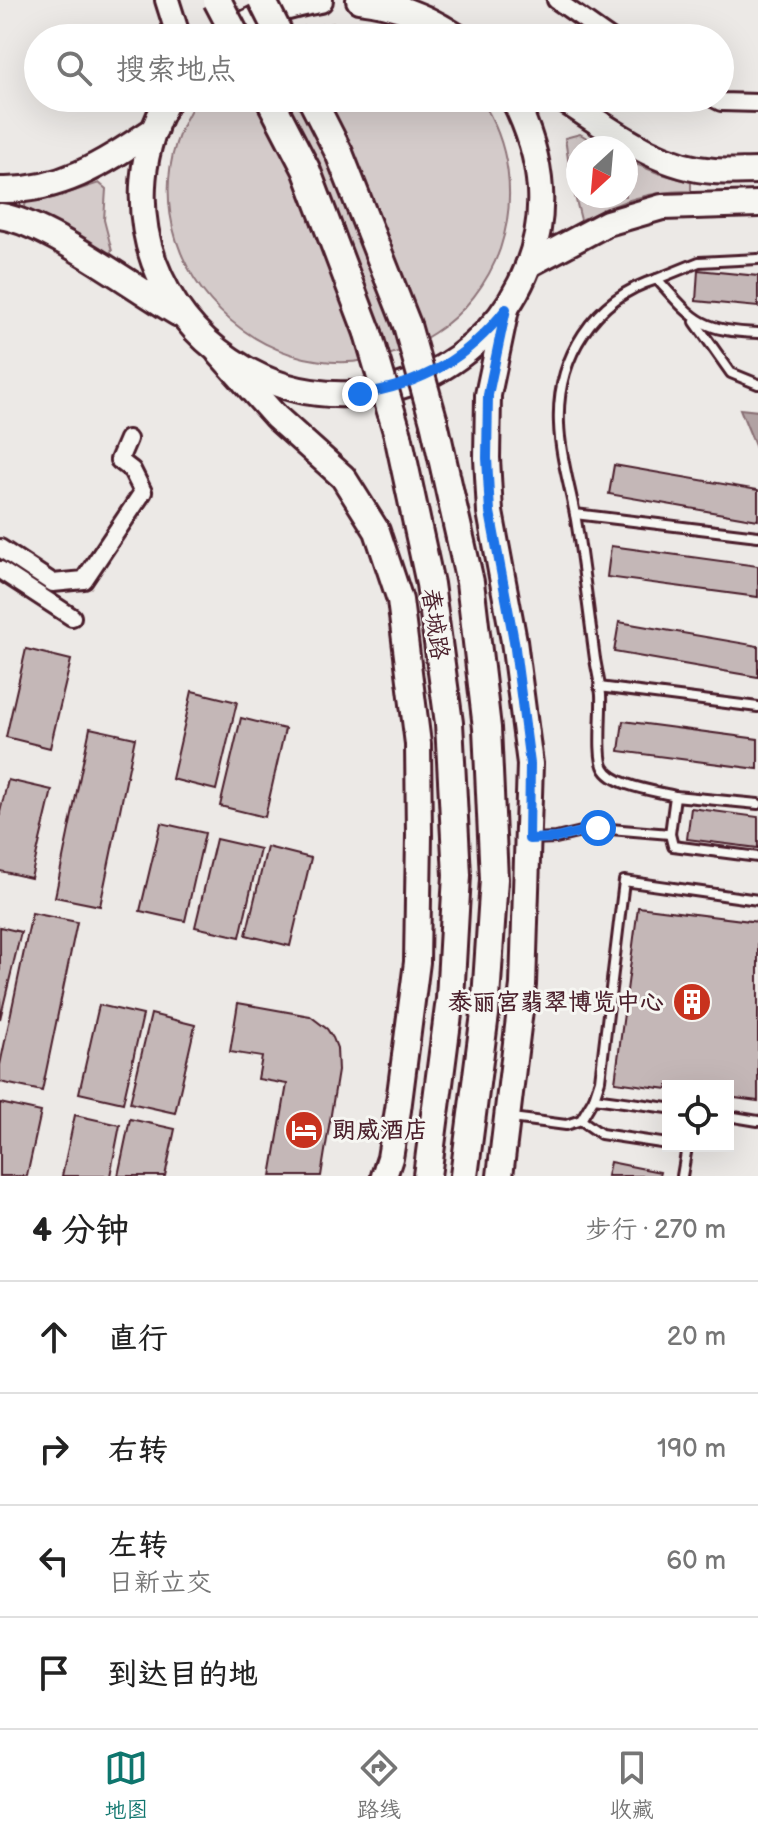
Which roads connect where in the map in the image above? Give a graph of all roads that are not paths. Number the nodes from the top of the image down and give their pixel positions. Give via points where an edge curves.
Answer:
1 (167, 0) edge
2 (217, 0) edge
3 (262, 0) edge
4 (320, 0) edge
5 (359, 0) edge
6 (412, 0) edge
7 (556, 0) edge
8 (175, 24) edge
9 (230, 24) edge
10 (246, 24) edge
11 (274, 24) edge
12 (434, 24) edge
13 (441, 24) edge
14 (590, 24) edge
15 (734, 102) edge
16 (758, 103) edge
17 (163, 112) edge
18 (276, 112) edge
19 (318, 112) edge
20 (519, 112) edge
21 (582, 112) edge
22 (155, 129) junction
23 (758, 171) edge
24 (0, 190) edge
25 (758, 204) edge
26 (0, 216) edge
27 (758, 259) edge
28 (528, 265) junction
29 (657, 279) junction
30 (506, 309) junction
31 (184, 317) junction
32 (693, 319) junction
33 (758, 333) edge
34 (219, 353) junction
35 (758, 384) edge
36 (128, 439) dead end
37 (575, 514) junction
38 (758, 536) edge
39 (0, 548) edge
40 (0, 570) edge
41 (72, 617) dead end
42 (599, 687) junction
43 (758, 707) edge
44 (675, 796) junction
45 (758, 804) edge
46 (670, 834) junction
47 (529, 839) junction
48 (758, 857) edge
49 (758, 900) edge
50 (594, 1098) junction
51 (662, 1107) edge
52 (508, 1117) junction
53 (734, 1117) edge
54 (581, 1120) junction
55 (758, 1121) edge
56 (662, 1143) edge
57 (686, 1152) edge
58 (384, 1176) edge
59 (427, 1176) edge
60 (464, 1176) edge
61 (500, 1176) edge
62 (682, 1176) edge

1 - 8 street
2 - 9 main road, bridge
3 - 11 main road, bridge
4 - 10 main road via 274,10
5 - 12 main road via 397,7
6 - 13 street
7 - 14 street
15 - 16 street
17 - 22 main road
18 - 59 main road, 春城路, bridge via 306,169 368,333 398,435 430,584 449,723 457,875 450,999
19 - 60 main road, 春城路, bridge via 407,325 470,582 487,728 494,879 485,1014
20 - 28 main road via 532,143 540,192 540,217
21 - 23 main road via 628,143 661,157 711,171
22 - 24 main road via 69,180 23,191
22 - 31 main road via 144,177 145,227 159,275
25 - 28 main road via 662,207 607,223
26 - 31 main road via 17,218
27 - 29 lane via 699,262
28 - 30 main road
29 - 32 lane
29 - 37 lane via 607,305 586,327 571,357 559,422
30 - 34 main road via 453,361 409,384 372,392 335,395 286,387
30 - 47 main road via 488,395 487,458 490,512 530,764
31 - 34 main road
32 - 33 lane via 712,328
32 - 35 lane via 731,373
34 - 58 main road via 276,417 343,477 377,531 400,600 418,744 417,962
36 - 39 street via 119,460 132,470 143,492 84,580 53,583
37 - 38 lane
37 - 42 lane
40 - 41 street
42 - 43 lane
42 - 44 lane via 602,766 612,779
44 - 45 lane
44 - 46 lane
46 - 47 lane via 598,828
46 - 48 lane via 673,846
47 - 52 main road via 523,985
49 - 50 lane via 624,881
50 - 51 lane
50 - 54 lane
52 - 54 lane via 566,1125
52 - 61 main road
53 - 55 lane
54 - 56 lane via 601,1134
57 - 62 lane

